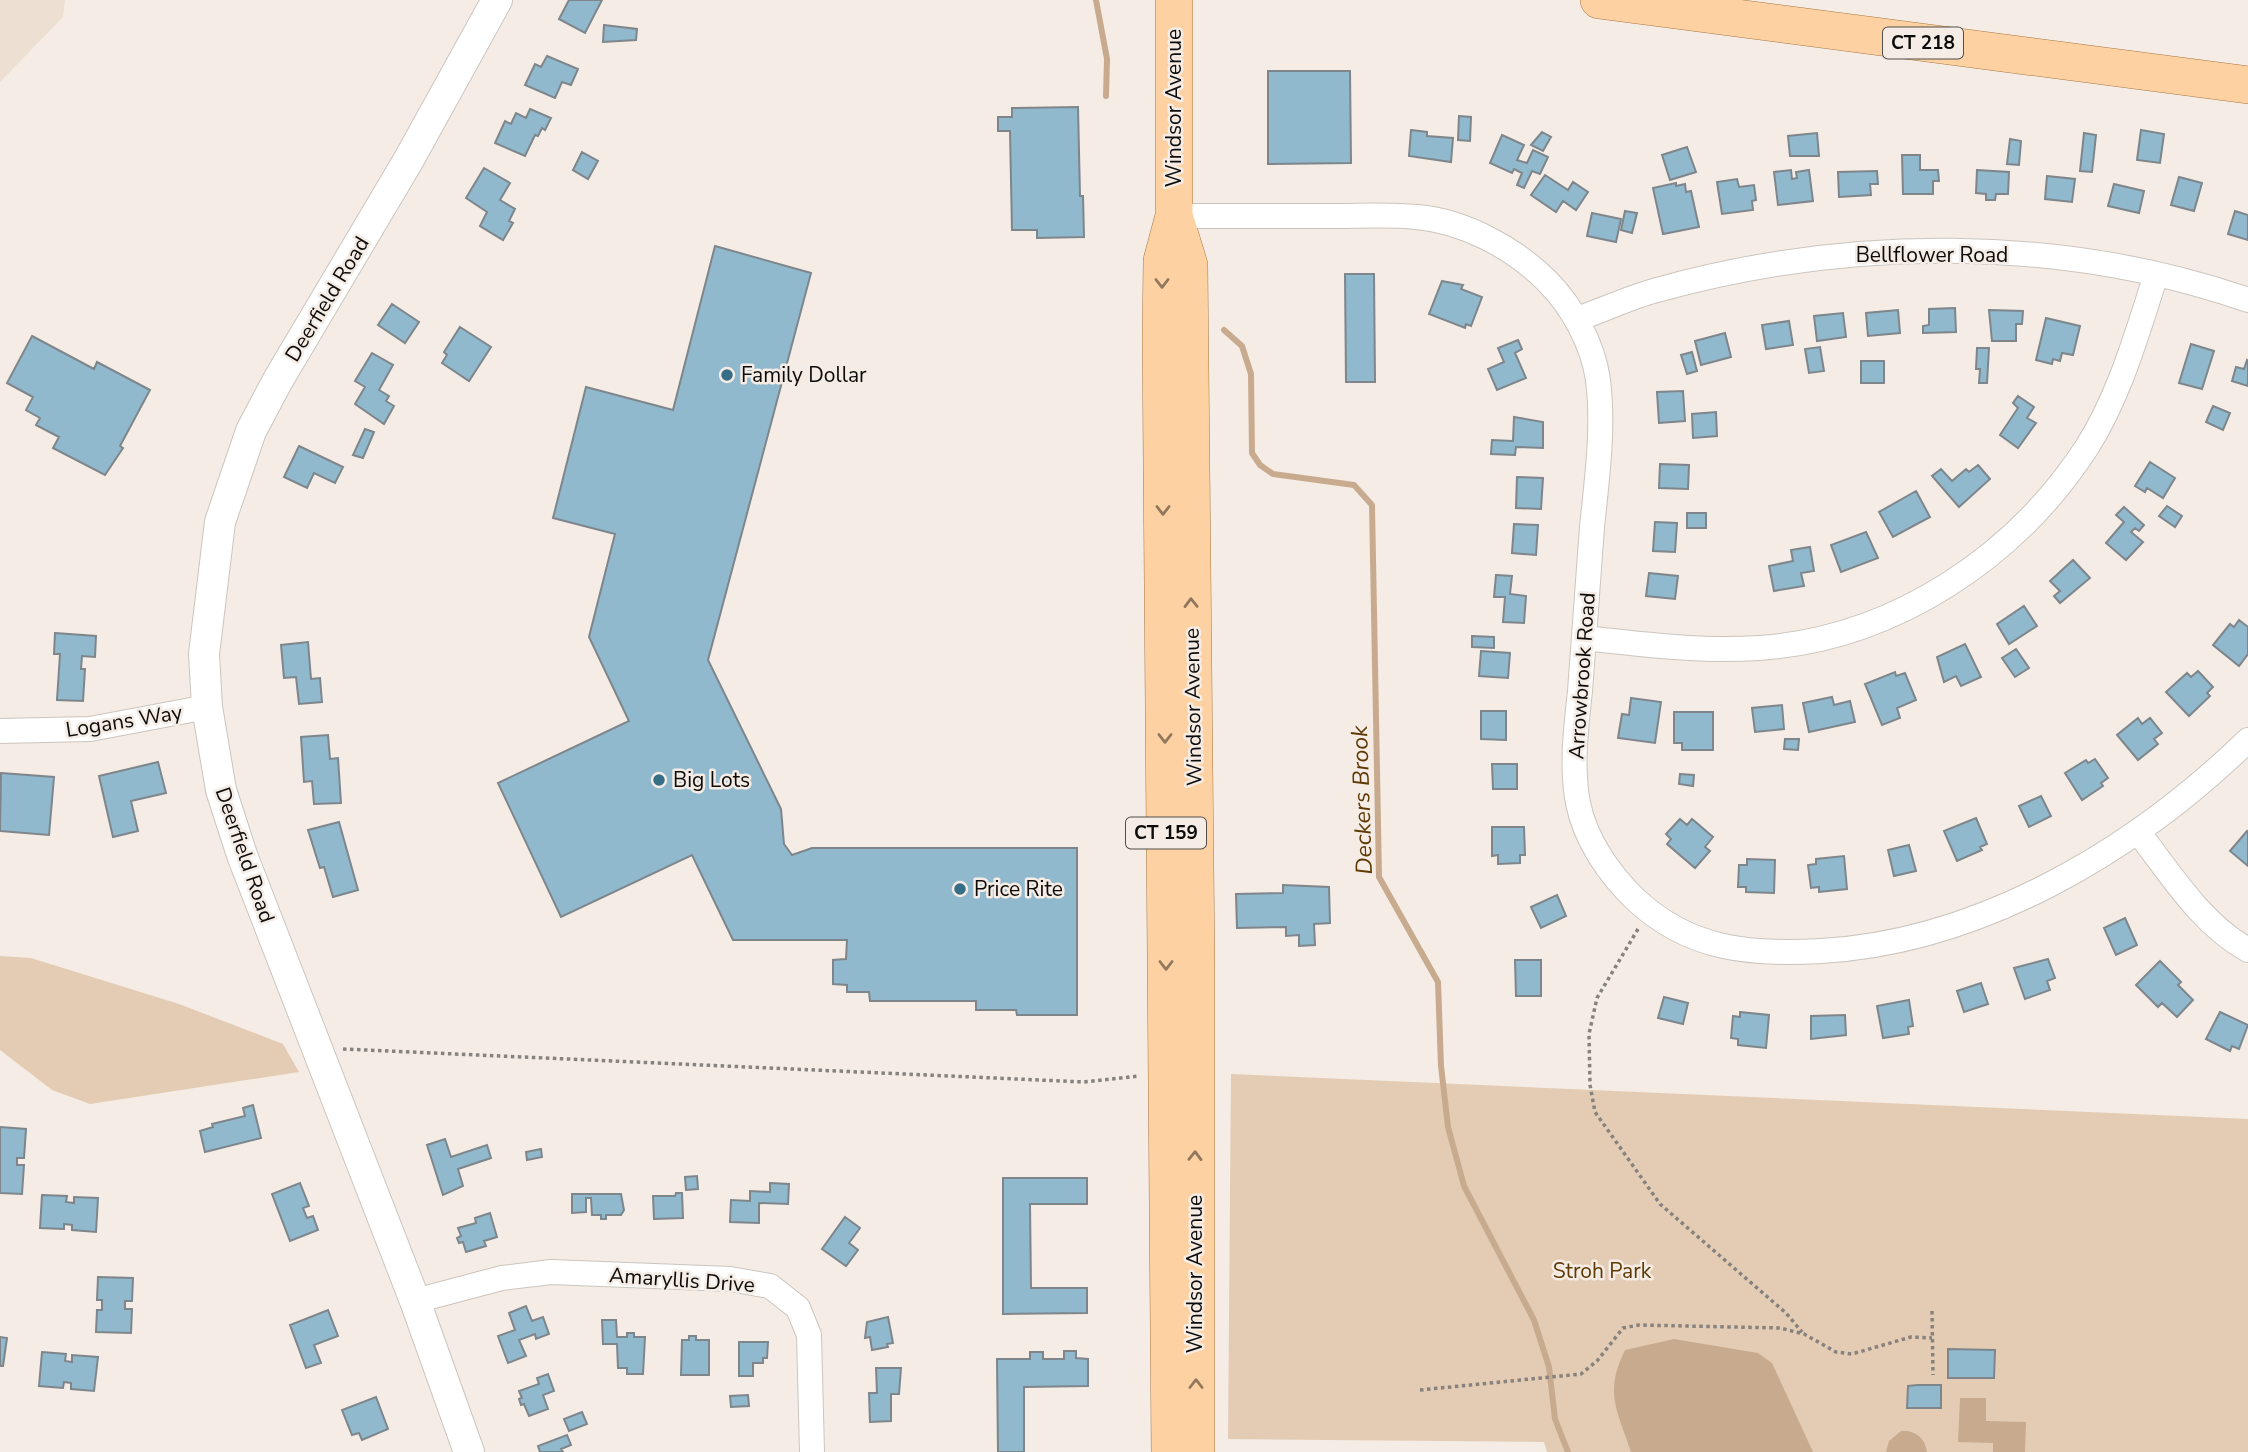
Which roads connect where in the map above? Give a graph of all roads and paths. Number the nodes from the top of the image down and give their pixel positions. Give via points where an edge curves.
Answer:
1 (497, 0) edge
2 (1174, 0) edge
3 (1599, 0) edge
4 (2248, 85) edge
5 (1174, 216) junction
6 (2156, 275) junction
7 (2248, 300) edge
8 (1577, 319) junction
9 (1584, 638) junction
10 (207, 707) junction
11 (0, 732) edge
12 (2248, 740) edge
13 (2138, 831) junction
14 (1649, 912) junction
15 (2248, 950) edge
16 (342, 1050) dead end
17 (1143, 1076) dead end
18 (415, 1301) junction
19 (1182, 1305) junction
20 (1932, 1311) dead end
21 (1804, 1334) junction
22 (1932, 1338) junction
23 (1933, 1375) dead end
24 (1420, 1390) dead end
25 (469, 1452) edge
26 (812, 1452) edge
27 (1170, 1452) edge
28 (1196, 1452) edge

1 - 10 street, Deerfield Road via 251,431 220,522 204,654
2 - 5 main road, Windsor Avenue / CT 159
3 - 4 main road, CT 218
5 - 8 street, Arrowbrook Road via 1420,216 1468,229 1513,252 1548,281
5 - 19 main road, Windsor Avenue / CT 159 via 1162,261 1176,382
6 - 7 street, Bellflower Road
6 - 8 street, Bellflower Road via 2073,260 1985,252 1870,252 1759,267 1656,290
6 - 9 street via 2123,375 2088,445 2045,505 1987,559 1925,598 1857,631 1760,648
8 - 9 street, Arrowbrook Road via 1598,376 1601,436
9 - 14 street, Arrowbrook Road via 1574,749 1578,805 1615,880
10 - 11 street, Logans Way via 90,729
10 - 18 street, Deerfield Road via 221,790 242,855
12 - 13 street, Arrowbrook Road
13 - 14 street, Arrowbrook Road via 2073,872 1998,907 1930,932 1886,942 1764,954 1722,947
13 - 15 street via 2198,910 2227,938
14 - 21 path via 1597,998 1590,1034 1595,1112 1660,1204 1786,1313
16 - 17 path via 1084,1082
18 - 25 street, Deerfield Road
18 - 26 street, Amaryllis Drive via 502,1278 551,1272 730,1279 770,1286 798,1308 809,1335
19 - 27 main road, Windsor Avenue / CT 159
28 -> 19 main road, Windsor Avenue / CT 159
20 - 22 path
21 - 22 path via 1821,1346 1852,1354 1892,1341
21 - 24 path via 1780,1328 1639,1325 1623,1328 1581,1374
22 - 23 path

